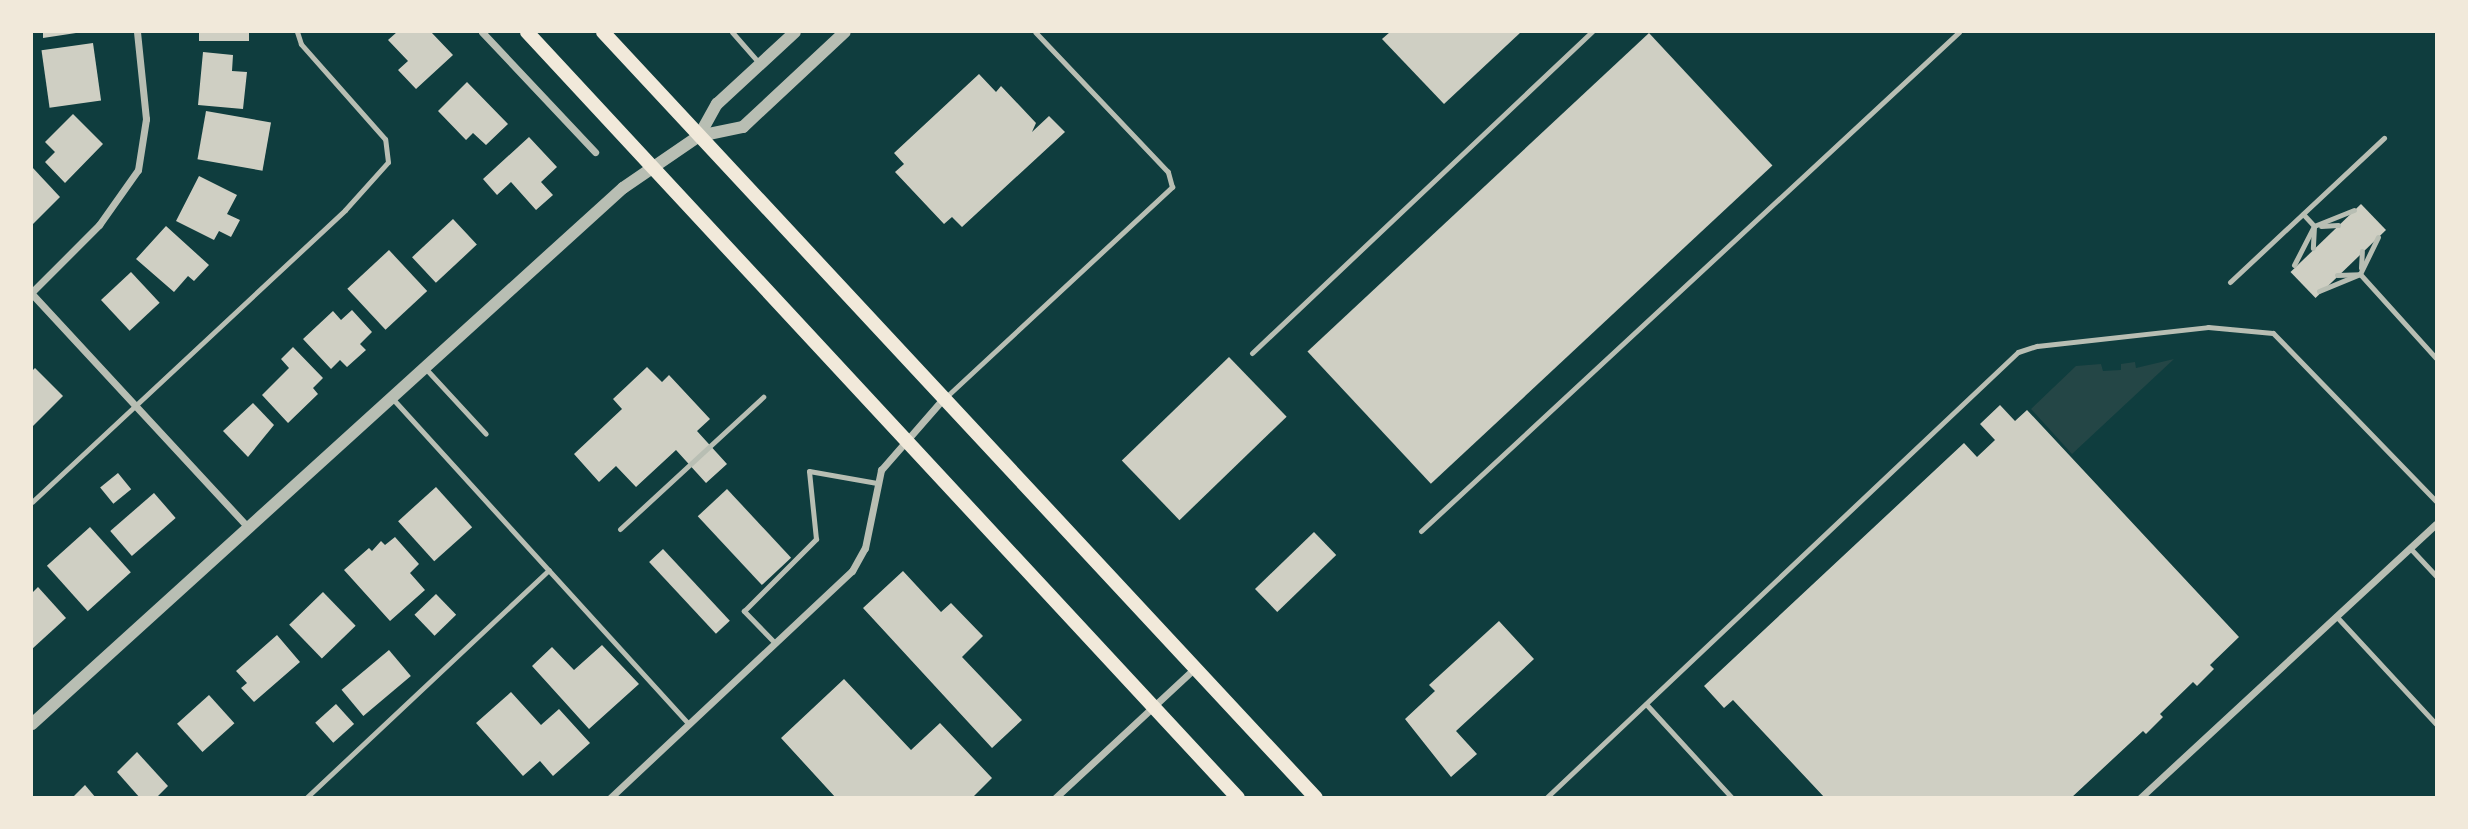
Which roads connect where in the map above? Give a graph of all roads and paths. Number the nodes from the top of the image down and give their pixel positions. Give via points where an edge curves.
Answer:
1 (137, 32) edge
2 (297, 32) edge
3 (482, 32) edge
4 (527, 32) edge
5 (603, 32) edge
6 (732, 32) edge
7 (795, 32) edge
8 (845, 32) edge
9 (1035, 32) edge
10 (1592, 32) edge
11 (1959, 32) edge
12 (760, 64) junction
13 (699, 136) junction
14 (2384, 138) dead end
15 (594, 152) dead end
16 (653, 169) junction
17 (2354, 210) dead end
18 (2303, 214) junction
19 (2338, 225) dead end
20 (2314, 226) junction
21 (2378, 237) dead end
22 (2313, 248) dead end
23 (2362, 251) dead end
24 (2294, 265) dead end
25 (2360, 274) junction
26 (2337, 275) dead end
27 (2230, 282) dead end
28 (2319, 291) dead end
29 (32, 293) edge
30 (1252, 353) dead end
31 (2437, 358) edge
32 (424, 366) junction
33 (390, 397) junction
34 (763, 397) dead end
35 (943, 399) junction
36 (135, 408) junction
37 (486, 434) dead end
38 (906, 441) junction
39 (877, 483) junction
40 (2437, 501) edge
41 (32, 502) edge
42 (2437, 524) edge
43 (246, 525) junction
44 (620, 529) dead end
45 (1421, 531) dead end
46 (2410, 548) junction
47 (549, 570) junction
48 (2437, 576) edge
49 (2336, 616) junction
50 (775, 643) junction
51 (1195, 668) junction
52 (1646, 704) junction
53 (1153, 705) junction
54 (32, 724) edge
55 (689, 724) junction
56 (2437, 724) edge
57 (306, 797) edge
58 (610, 797) edge
59 (1055, 797) edge
60 (1238, 797) edge
61 (1316, 797) edge
62 (1546, 797) edge
63 (1732, 797) edge
64 (2140, 797) edge

1 - 29 street via 146,119 138,170 99,225
2 - 36 lane via 301,44 385,139 387,162 345,210
3 - 15 street
4 - 16 main road
5 - 13 main road
6 - 12 lane
7 - 12 street
8 - 13 street via 743,127
9 - 35 lane via 1168,172 1172,187
10 - 30 lane
11 - 45 lane
12 - 13 street via 717,104
13 - 16 street
13 - 35 main road
14 - 18 lane
16 - 32 street via 623,188
16 - 38 main road
17 - 20 lane
18 - 20 lane
18 - 27 lane
19 - 20 lane
20 - 22 lane
20 - 24 lane
21 - 25 lane
23 - 25 lane
25 - 26 lane
25 - 28 lane
25 - 31 lane
29 - 36 street
32 - 33 street
32 - 37 lane
33 - 43 street
33 - 47 lane
34 - 44 lane
35 - 38 street
35 - 51 main road
36 - 41 lane
36 - 43 street
38 - 39 street via 881,471
38 - 53 main road
39 - 50 street via 865,548 852,571
39 - 50 lane via 808,471 816,539 744,611
40 - 52 lane via 2273,333 2208,327 2037,346 2018,352
42 - 46 street
43 - 54 street
46 - 48 lane
46 - 49 street
47 - 55 lane
47 - 57 lane
49 - 56 lane
49 - 64 street
50 - 55 street
51 - 53 street
51 - 61 main road
52 - 62 lane
52 - 63 lane
53 - 59 street
53 - 60 main road
55 - 58 street

